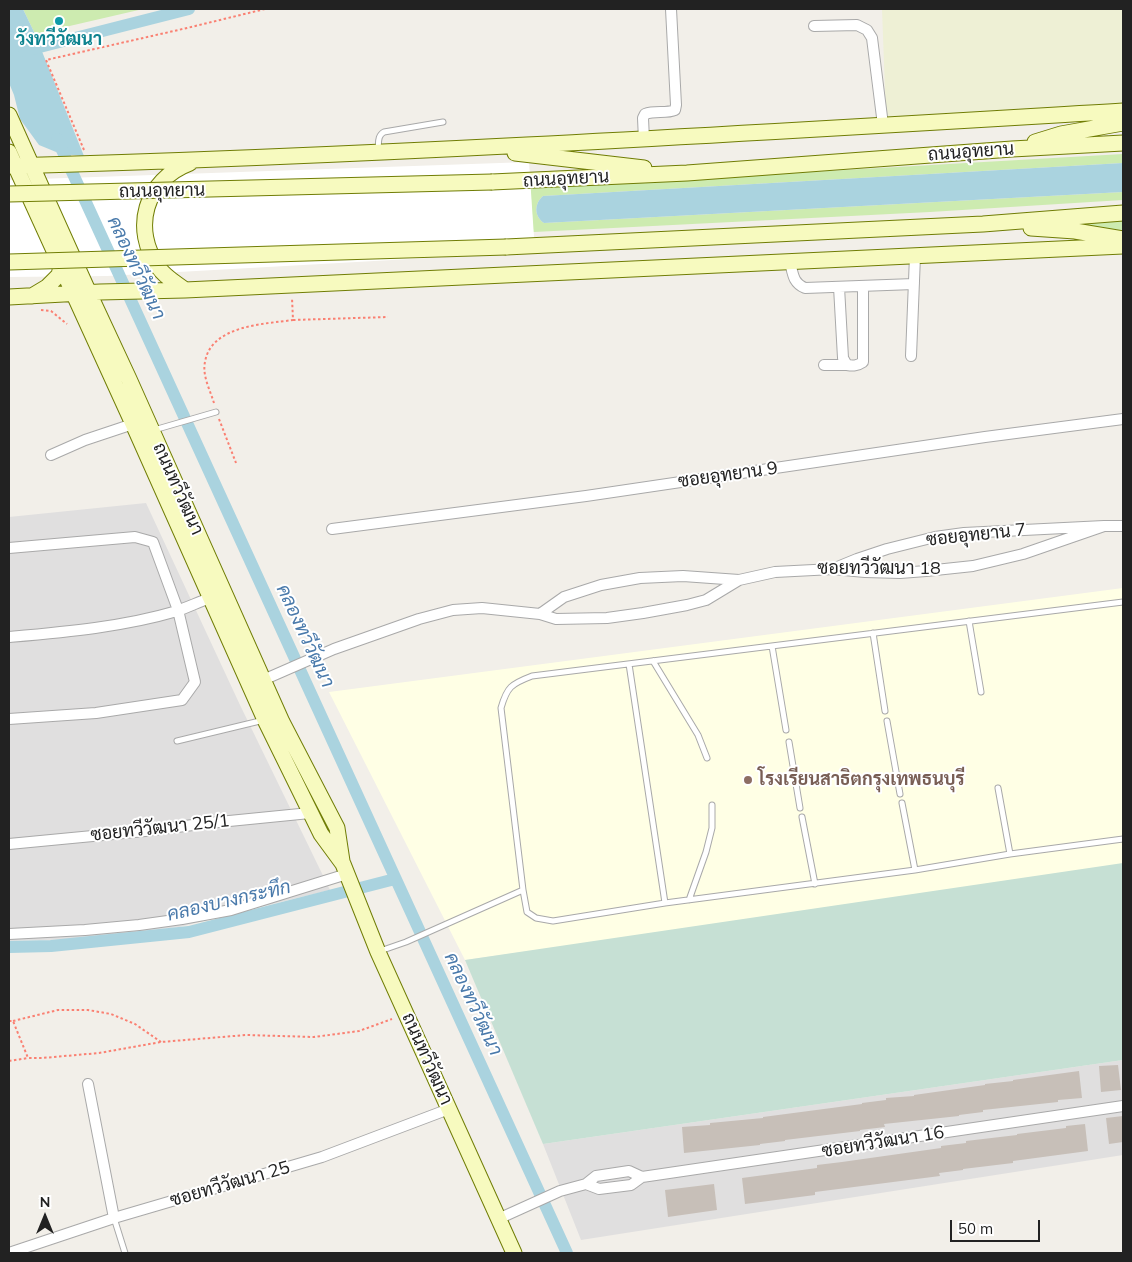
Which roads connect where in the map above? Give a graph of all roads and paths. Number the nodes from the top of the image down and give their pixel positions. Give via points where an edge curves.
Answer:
1 (265, 9) edge
2 (671, 9) edge
3 (814, 26) dead end
4 (1123, 111) edge
5 (9, 115) edge
6 (443, 122) dead end
7 (1123, 123) edge
8 (883, 125) junction
9 (644, 140) junction
10 (1123, 143) edge
11 (471, 148) junction
12 (1012, 149) junction
13 (378, 152) junction
14 (87, 157) junction
15 (11, 161) edge
16 (196, 161) junction
17 (36, 165) junction
18 (687, 173) junction
19 (9, 194) edge
20 (1123, 213) edge
21 (983, 224) junction
22 (1123, 239) edge
23 (1123, 246) edge
24 (915, 256) junction
25 (9, 262) edge
26 (790, 262) junction
27 (61, 266) junction
28 (914, 284) junction
29 (291, 285) junction
30 (863, 286) junction
31 (839, 287) junction
32 (185, 290) junction
33 (94, 293) junction
34 (73, 294) junction
35 (9, 297) edge
36 (33, 302) junction
37 (388, 316) dead end
38 (293, 320) junction
39 (67, 324) dead end
40 (910, 356) dead end
41 (824, 366) dead end
42 (847, 366) junction
43 (216, 412) junction
44 (1123, 418) edge
45 (132, 424) junction
46 (158, 429) junction
47 (51, 454) dead end
48 (236, 463) dead end
49 (1104, 526) junction
50 (1123, 526) edge
51 (332, 529) dead end
52 (9, 548) edge
53 (833, 569) junction
54 (739, 580) junction
55 (210, 598) junction
56 (1123, 602) edge
57 (178, 610) junction
58 (540, 614) junction
59 (969, 621) junction
60 (873, 633) junction
61 (9, 636) edge
62 (772, 646) junction
63 (653, 661) junction
64 (629, 664) junction
65 (263, 680) junction
66 (981, 692) dead end
67 (885, 711) dead end
68 (9, 719) edge
69 (264, 720) junction
70 (887, 721) dead end
71 (786, 730) dead end
72 (177, 741) dead end
73 (789, 742) dead end
74 (707, 758) dead end
75 (998, 788) dead end
76 (900, 794) dead end
77 (902, 803) dead end
78 (712, 805) dead end
79 (800, 808) dead end
80 (310, 813) junction
81 (802, 817) dead end
82 (1123, 839) edge
83 (9, 844) edge
84 (1010, 854) junction
85 (915, 870) junction
86 (347, 874) junction
87 (815, 884) junction
88 (523, 890) junction
89 (689, 900) junction
90 (665, 903) junction
91 (9, 934) edge
92 (378, 952) junction
93 (406, 1014) junction
94 (9, 1021) edge
95 (13, 1021) junction
96 (161, 1042) junction
97 (28, 1058) junction
98 (9, 1061) edge
99 (88, 1084) dead end
100 (1123, 1106) edge
101 (449, 1109) junction
102 (114, 1218) junction
103 (498, 1219) junction
104 (9, 1253) edge
105 (125, 1253) edge
106 (514, 1253) edge

1 - 14 path via 46,60
2 - 9 street via 676,110 645,114
3 - 8 street via 857,24 867,30 872,38
4 - 8 main road, ถนนอุทยาน
5 - 17 main road, ถนนทวีวัฒนา
6 - 13 lane via 384,132 380,134
7 - 12 main road via 1061,134
8 - 9 main road, ถนนอุทยาน
9 - 11 main road, ถนนอุทยาน
10 - 12 main road, ถนนอุทยาน
11 - 13 main road, ถนนอุทยาน
11 - 18 main road
12 - 18 main road, ถนนอุทยาน
13 - 16 main road, ถนนอุทยาน
14 - 16 main road, ถนนอุทยาน
14 - 17 main road, ถนนอุทยาน
15 - 17 main road, ถนนอุทยาน
15 - 27 main road, ถนนทวีวัฒนา
16 - 32 main road via 180,167 160,183 147,206 144,230 148,248 159,268
17 - 33 main road, ถนนทวีวัฒนา
18 - 19 main road, ถนนอุทยาน, bridge via 492,182
20 - 21 main road
21 - 22 main road via 1075,231
21 - 25 main road, bridge via 506,246
23 - 24 main road
24 - 26 main road
24 - 28 street
26 - 29 main road
26 - 31 street via 795,282 799,285 805,288
27 - 34 main road, ถนนทวีวัฒนา
27 - 36 main road via 59,275
28 - 30 street
28 - 40 street
29 - 32 main road
29 - 38 path
30 - 31 street
30 - 42 street via 863,362
31 - 42 street via 843,358
32 - 33 main road
33 - 34 main road
33 - 46 main road, ถนนทวีวัฒนา
34 - 36 main road
34 - 45 main road, ถนนทวีวัฒนา
35 - 36 main road
36 - 39 path
37 - 38 path
38 - 43 path via 227,333 211,346 204,372
41 - 42 street
43 - 46 lane
43 - 48 path
44 - 51 street, ซอยอุทยาน 9 via 586,496
45 - 47 street
45 - 55 main road, ถนนทวีวัฒนา
46 - 65 main road, ถนนทวีวัฒนา
49 - 50 street, ซอยอุทยาน 7
49 - 53 street, ซอยอุทยาน 7 via 935,537 887,549
49 - 53 street, ซอยทวีวัฒนา 18 via 1023,554 973,566 900,573
52 - 57 street via 135,538 153,542
53 - 54 street, ซอยทวีวัฒนา 18 via 775,572
54 - 58 street, ซอยทวีวัฒนา 18 via 683,576 640,578 601,585 564,597
54 - 58 street, ซอยทวีวัฒนา 18 via 706,600 687,606 607,618 556,619
55 - 57 street
55 - 69 main road, ถนนทวีวัฒนา
56 - 59 lane
57 - 61 street via 124,623 59,633
57 - 68 street via 194,682 182,700 96,713
58 - 65 street, ซอยทวีวัฒนา 18 via 482,608 453,610 334,649
59 - 60 lane
59 - 66 lane
60 - 62 lane
60 - 67 lane
62 - 63 lane
62 - 71 lane
63 - 64 lane
63 - 74 lane via 698,735
64 - 88 lane via 532,676 516,682 506,692 500,708
64 - 90 lane
65 - 86 main road, ถนนทวีวัฒนา via 337,828
69 - 72 lane
69 - 80 main road, ถนนทวีวัฒนา
70 - 76 lane
73 - 79 lane
75 - 84 lane
77 - 85 lane
78 - 89 lane via 712,828
80 - 83 street, ซอยทวีวัฒนา 25/1
80 - 86 main road, ถนนทวีวัฒนา
81 - 87 lane
82 - 84 lane
84 - 85 lane
85 - 87 lane
86 - 91 street via 231,910 182,919 85,930
86 - 92 main road, ถนนทวีวัฒนา
87 - 89 lane
88 - 90 lane via 527,912 536,918 553,920
88 - 92 lane
89 - 90 lane
92 - 93 main road, ถนนทวีวัฒนา
93 - 96 path via 359,1031 314,1037 246,1035
93 - 101 main road, ถนนทวีวัฒนา
94 - 95 path
95 - 96 path via 58,1010 88,1010 111,1014 135,1024
95 - 97 path
96 - 97 path via 99,1053
97 - 98 path
99 - 102 street
100 - 103 street, ซอยทวีวัฒนา 16 via 642,1178 629,1171 596,1176 586,1184 560,1191
101 - 102 street, ซอยทวีวัฒนา 25 via 322,1157
101 - 103 main road, ถนนทวีวัฒนา
102 - 104 street, ซอยทวีวัฒนา 25
102 - 105 lane
103 - 106 main road, ถนนทวีวัฒนา

